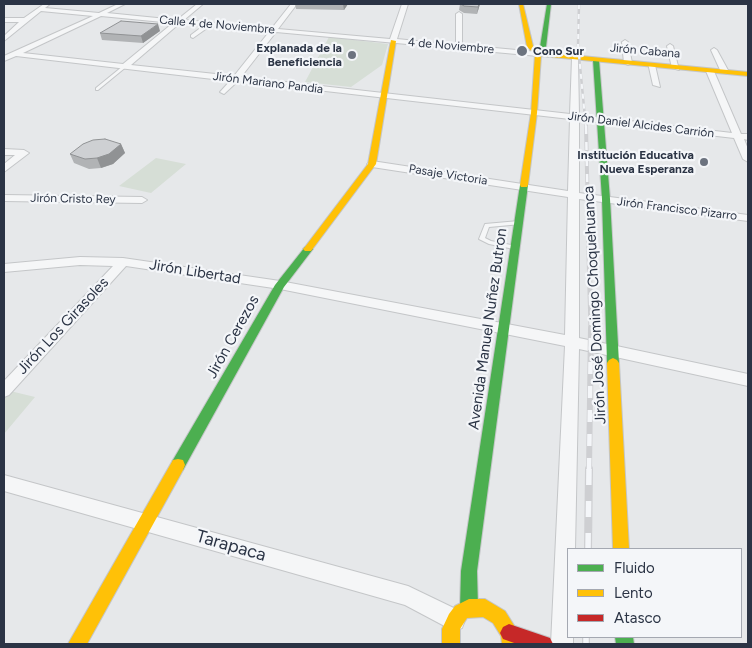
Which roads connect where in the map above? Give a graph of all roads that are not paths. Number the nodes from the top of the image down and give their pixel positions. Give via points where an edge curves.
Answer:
1 (48, 4) edge
2 (122, 4) edge
3 (200, 4) edge
4 (294, 4) edge
5 (405, 4) edge
6 (520, 4) edge
7 (549, 4) edge
8 (40, 9) junction
9 (98, 14) junction
10 (459, 14) edge
11 (4, 20) edge
12 (25, 20) junction
13 (178, 22) junction
14 (208, 24) junction
15 (272, 29) junction
16 (193, 36) dead end
17 (4, 39) edge
18 (393, 41) junction
19 (625, 42) dead end
20 (670, 46) dead end
21 (459, 47) junction
22 (714, 50) dead end
23 (16, 54) junction
24 (538, 54) junction
25 (576, 58) junction
26 (4, 59) edge
27 (596, 60) junction
28 (628, 63) junction
29 (651, 65) junction
30 (124, 67) junction
31 (676, 68) junction
32 (710, 70) junction
33 (725, 72) junction
34 (748, 74) edge
35 (237, 78) junction
36 (657, 85) dead end
37 (96, 89) dead end
38 (224, 92) dead end
39 (384, 96) junction
40 (534, 113) junction
41 (576, 117) junction
42 (601, 119) junction
43 (738, 136) junction
44 (748, 137) edge
45 (4, 152) edge
46 (748, 159) edge
47 (372, 164) junction
48 (4, 169) edge
49 (524, 187) junction
50 (573, 195) junction
51 (4, 198) edge
52 (606, 199) junction
53 (142, 200) dead end
54 (748, 218) edge
55 (519, 224) junction
56 (515, 248) junction
57 (123, 262) junction
58 (4, 268) edge
59 (280, 285) junction
60 (503, 329) junction
61 (572, 342) junction
62 (612, 351) junction
63 (748, 380) edge
64 (4, 391) edge
65 (4, 482) edge
66 (146, 522) junction
67 (621, 548) edge
68 (462, 614) junction
69 (510, 638) edge
70 (450, 642) edge
71 (77, 644) edge
72 (544, 644) edge
73 (562, 644) edge

1 - 8 street
2 - 9 street
3 - 13 street
4 - 15 street
5 - 18 street
6 - 24 main road via 530,47
7 - 24 main road, Avenida Manuel Nuñez Butron via 543,48
8 - 9 street, Calle 4 de Noviembre
8 - 12 street
9 - 13 street, Calle 4 de Noviembre
9 - 23 street
10 - 21 street
11 - 12 street
12 - 17 street
13 - 14 street, Calle 4 de Noviembre
13 - 30 street
14 - 15 street, Calle 4 de Noviembre
14 - 16 street
15 - 18 street, Calle 4 de Noviembre
15 - 35 street
18 - 21 street, 4 de Noviembre
18 - 39 main road, Jirón Cerezos
19 - 28 street
20 - 31 street
21 - 24 street, 4 de Noviembre
22 - 33 street
23 - 26 street, Jirón Mariano Pandia
23 - 30 street, Jirón Mariano Pandia
24 - 25 main road, Jirón Cabana
24 - 40 main road, Avenida Manuel Nuñez Butron
25 - 27 main road, Jirón Cabana
25 - 41 street
27 - 28 main road, Jirón Cabana
27 - 42 main road, Jirón José Domingo Choquehuanca
28 - 29 main road, Jirón Cabana
29 - 31 main road, Jirón Cabana
29 - 36 street
30 - 35 street, Jirón Mariano Pandia
30 - 37 lane
31 - 32 main road, Jirón Cabana
32 - 33 main road, Jirón Cabana
32 - 43 street
33 - 34 main road, Jirón Cabana
35 - 38 street
35 - 39 street, Jirón Mariano Pandia
39 - 40 street, Jirón Mariano Pandia
39 - 47 main road, Jirón Cerezos
40 - 41 street, Jirón Daniel Alcides Carrión
40 - 49 main road, Avenida Manuel Nuñez Butron
41 - 42 street, Jirón Daniel Alcides Carrión
41 - 50 street
42 - 43 street, Jirón Daniel Alcides Carrión
42 - 52 main road, Jirón José Domingo Choquehuanca
43 - 44 street, Jirón Daniel Alcides Carrión
43 - 46 street
45 - 48 street via 24,153
47 - 49 street, Pasaje Victoria
47 - 59 main road, Jirón Cerezos
49 - 50 street, Pasaje Victoria
49 - 55 main road, Avenida Manuel Nuñez Butron
50 - 52 street, Jirón Francisco Pizarro
50 - 61 street
51 - 53 street, Jirón Cristo Rey
52 - 54 street, Jirón Francisco Pizarro
52 - 62 main road, Jirón José Domingo Choquehuanca
55 - 56 main road, Avenida Manuel Nuñez Butron
55 - 56 lane via 491,224 486,227 482,239
56 - 60 main road, Avenida Manuel Nuñez Butron
57 - 58 street, Jirón Libertad via 80,261
57 - 59 street, Jirón Libertad
57 - 64 street, Jirón Los Girasoles
59 - 60 street, Jirón Libertad
59 - 66 main road, Jirón Cerezos
60 - 61 street, Jirón Libertad
60 - 68 main road, Avenida Manuel Nuñez Butron
61 - 62 street, Jirón Libertad
61 - 73 street
62 - 63 street, Jirón Libertad
62 - 67 main road, Jirón José Domingo Choquehuanca
65 - 66 street, Tarapaca
66 - 68 street, Tarapaca
66 - 71 main road, Jirón Cerezos
68 - 69 main road via 484,608 499,617
68 - 70 main road, Avenida Manuel Nuñez Butron
69 - 72 main road

